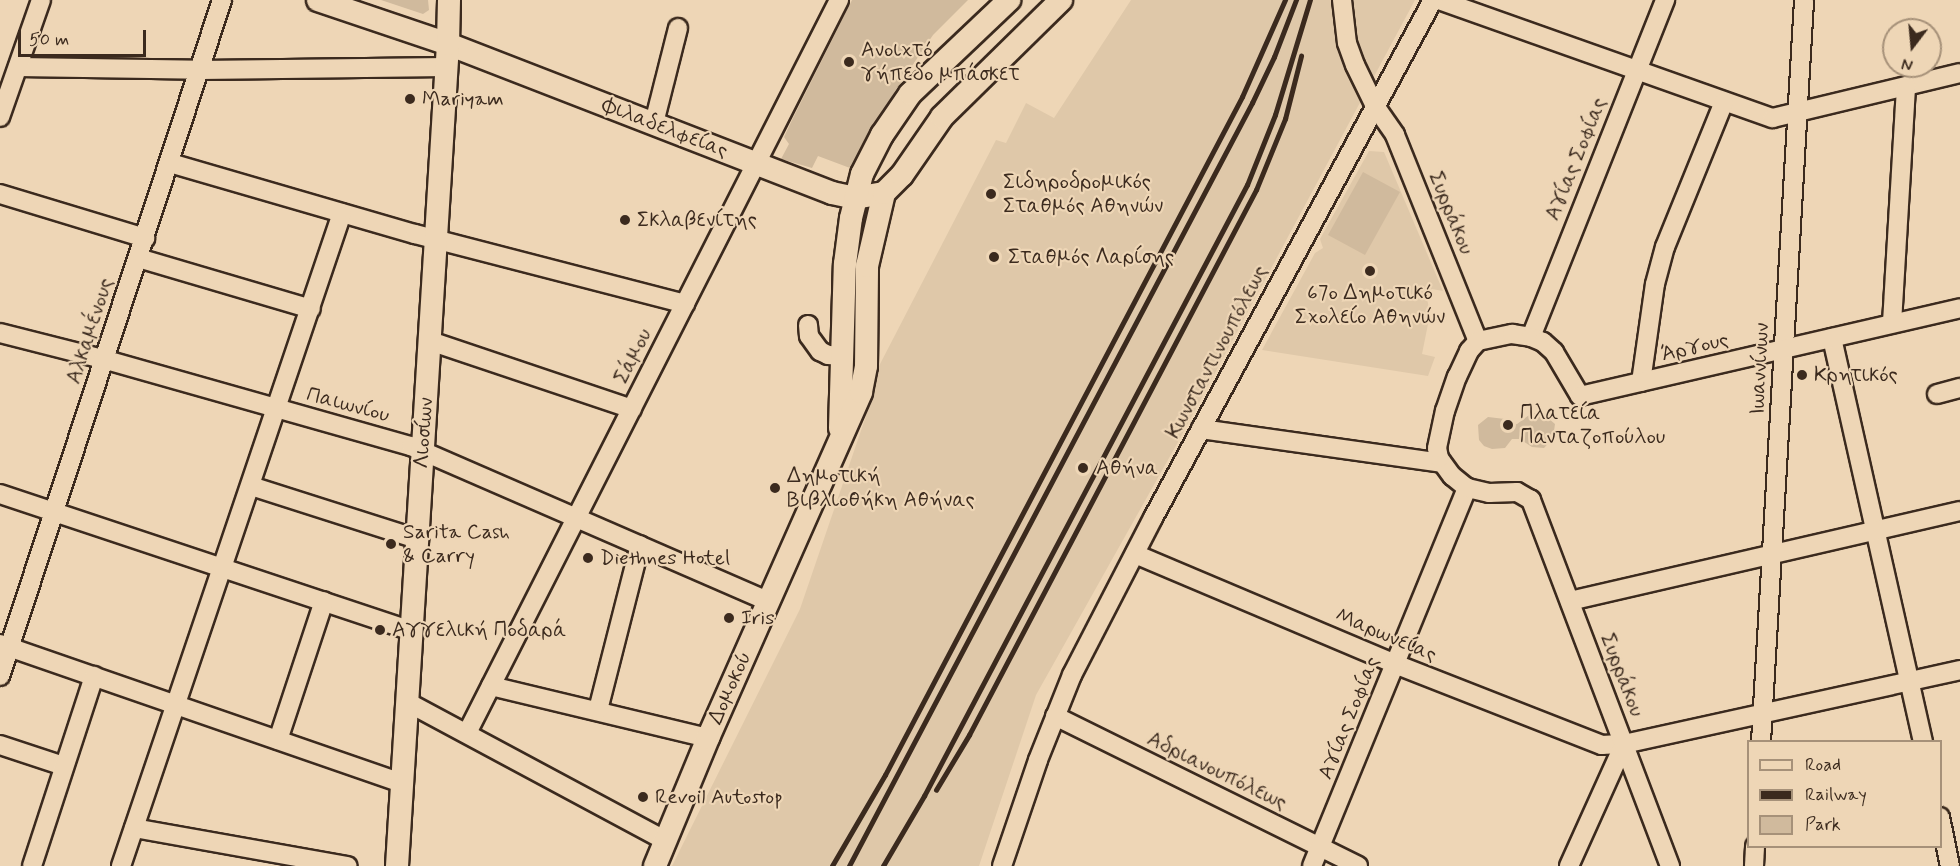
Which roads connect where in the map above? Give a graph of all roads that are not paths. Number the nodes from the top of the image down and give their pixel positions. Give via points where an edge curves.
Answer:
1 (41, 0) edge
2 (222, 0) edge
3 (318, 0) edge
4 (449, 0) edge
5 (839, 0) edge
6 (1009, 0) edge
7 (1061, 0) edge
8 (1342, 0) edge
9 (1433, 0) edge
10 (1439, 0) edge
11 (1665, 0) edge
12 (1804, 0) edge
13 (678, 28) dead end
14 (448, 55) junction
15 (18, 67) junction
16 (200, 70) junction
17 (1635, 71) junction
18 (1960, 73) edge
19 (1906, 86) junction
20 (1724, 102) junction
21 (1375, 106) junction
22 (1797, 111) junction
23 (1, 113) edge
24 (654, 123) junction
25 (170, 163) junction
26 (757, 163) junction
27 (884, 193) junction
28 (0, 194) edge
29 (855, 198) junction
30 (342, 213) junction
31 (145, 238) junction
32 (436, 239) junction
33 (138, 258) junction
34 (685, 304) junction
35 (1960, 308) edge
36 (311, 309) junction
37 (1892, 323) junction
38 (808, 326) dead end
39 (0, 333) edge
40 (1531, 337) junction
41 (1832, 338) junction
42 (430, 341) junction
43 (1478, 341) junction
44 (1783, 349) junction
45 (844, 356) junction
46 (104, 359) junction
47 (1641, 382) junction
48 (1960, 388) edge
49 (1937, 394) dead end
50 (277, 409) junction
51 (632, 409) junction
52 (1202, 429) junction
53 (840, 436) junction
54 (423, 450) junction
55 (1442, 463) junction
56 (250, 486) junction
57 (1467, 488) junction
58 (0, 494) edge
59 (1960, 511) edge
60 (55, 512) junction
61 (577, 517) junction
62 (1876, 530) junction
63 (417, 539) junction
64 (640, 545) junction
65 (1772, 553) junction
66 (1136, 554) junction
67 (223, 567) junction
68 (324, 601) junction
69 (1570, 601) junction
70 (769, 602) junction
71 (412, 631) junction
72 (5, 646) edge
73 (1395, 664) junction
74 (1960, 670) edge
75 (0, 676) edge
76 (94, 676) junction
77 (1909, 682) junction
78 (490, 686) junction
79 (407, 702) junction
80 (176, 705) junction
81 (598, 711) junction
82 (1763, 713) junction
83 (1055, 716) junction
84 (467, 733) junction
85 (708, 738) junction
86 (278, 740) junction
87 (1761, 740) edge
88 (1923, 740) edge
89 (1624, 744) junction
90 (0, 745) edge
91 (64, 766) junction
92 (402, 783) junction
93 (1942, 822) edge
94 (134, 828) junction
95 (664, 840) junction
96 (1320, 847) junction
97 (1755, 848) edge
98 (32, 866) edge
99 (121, 866) edge
100 (348, 866) edge
101 (397, 866) edge
102 (648, 866) edge
103 (655, 866) edge
104 (1002, 866) edge
105 (1312, 866) edge
106 (1358, 866) edge
107 (1569, 866) edge
108 (1670, 866) edge
109 (1754, 866) edge
110 (1950, 866) edge

1 - 15 street
2 - 16 street, Αλκαμένους
3 - 14 main road, Φιλαδελφείας
4 - 14 main road, Λιοσίων
5 - 26 street, Σάμου
6 - 29 main road via 910,94 868,161
7 - 27 main road via 942,117 902,175
8 - 21 street, Συρράκου via 1347,43
9 - 21 street, Κωνσταντινουπόλεως
10 - 17 street
11 - 17 street, Αγίας Σοφίας
12 - 22 street, Ιωαννίνων
13 - 24 street
14 - 16 street
14 - 24 main road, Φιλαδελφείας
14 - 32 main road, Λιοσίων
15 - 16 street
15 - 23 street
16 - 25 street, Αλκαμένους
17 - 20 street
17 - 40 street, Αγίας Σοφίας
18 - 19 street
19 - 22 street
19 - 37 street
20 - 22 street via 1773,118
20 - 47 street via 1665,247 1655,284
21 - 43 street, Συρράκου via 1395,135
21 - 52 street, Κωνσταντινουπόλεως
22 - 44 street, Ιωαννίνων
24 - 26 main road, Φιλαδελφείας
25 - 30 street
25 - 31 street, Αλκαμένους
26 - 29 main road, Φιλαδελφείας via 832,193
26 - 34 street, Σάμου
27 - 29 main road, Φιλαδελφείας
27 - 53 main road, Δομοκού via 867,266 866,366 861,392
28 - 31 street
29 - 45 main road via 845,264
30 - 32 street
30 - 36 street
31 - 33 street, Αλκαμένους
32 - 34 street
32 - 42 main road, Λιοσίων
33 - 36 street
33 - 46 street, Αλκαμένους
34 - 51 street, Σάμου
35 - 37 street, Άργους
36 - 50 street
37 - 41 street, Άργους
38 - 45 street via 809,336 820,351
39 - 46 street, Παιωνίου
40 - 43 street via 1512,334
40 - 47 street, Άργους via 1554,352 1580,396
41 - 44 street, Άργους
41 - 62 street
42 - 51 street
42 - 54 main road, Λιοσίων
43 - 55 street via 1456,377 1445,411 1437,448
44 - 47 street, Άργους
44 - 65 street, Ιωαννίνων
45 - 53 main road
46 - 50 street, Παιωνίου
46 - 60 street, Αλκαμένους
48 - 49 street
50 - 54 street, Παιωνίου
50 - 56 street
51 - 61 street, Σάμου
52 - 55 street
52 - 66 street, Κωνσταντινουπόλεως
53 - 70 main road, Δομοκού
54 - 61 street, Παιωνίου
54 - 63 main road, Λιοσίων
55 - 57 street
56 - 63 street
56 - 67 street
57 - 69 street, Συρράκου via 1489,493 1517,492 1532,500
57 - 73 street, Αγίας Σοφίας
58 - 60 street
59 - 62 street
60 - 67 street
60 - 72 street, Αλκαμένους
61 - 64 street, Παιωνίου
61 - 78 street, Σάμου
62 - 65 street
62 - 77 street
63 - 71 main road, Λιοσίων
64 - 70 street, Παιωνίου
64 - 81 street
65 - 69 street
65 - 82 street, Ιωαννίνων
66 - 73 street, Μαρωνείας
66 - 83 street, Κωνσταντινουπόλεως via 1072,675
67 - 68 street
67 - 80 street
68 - 71 street
68 - 86 street
69 - 89 street, Συρράκου
70 - 85 main road, Δομοκού
71 - 79 main road, Λιοσίων
72 - 75 street, Αλκαμένους
72 - 76 street
73 - 89 street, Μαρωνείας via 1602,745
73 - 96 street, Αγίας Σοφίας
74 - 77 street, Μαρωνείας
76 - 80 street
76 - 91 street
77 - 82 street, Μαρωνείας
77 - 88 street
78 - 81 street
78 - 84 street, Σάμου
79 - 84 street
79 - 92 main road, Λιοσίων
80 - 86 street
80 - 94 street
81 - 85 street
82 - 87 street, Ιωαννίνων
82 - 89 street, Μαρωνείας
83 - 96 street, Αδριανουπόλεως
83 - 104 street, Κωνσταντινουπόλεως
84 - 95 street
85 - 95 main road, Δομοκού
86 - 92 street
89 - 107 street
89 - 108 street, Συρράκου
90 - 91 street
91 - 98 street
92 - 101 main road, Λιοσίων
93 - 110 street
94 - 99 street
94 - 100 street
95 - 102 main road, Δομοκού
95 - 103 main road, Δομοκού
96 - 105 street, Αγίας Σοφίας
96 - 106 street, Αδριανουπόλεως
97 - 109 street

